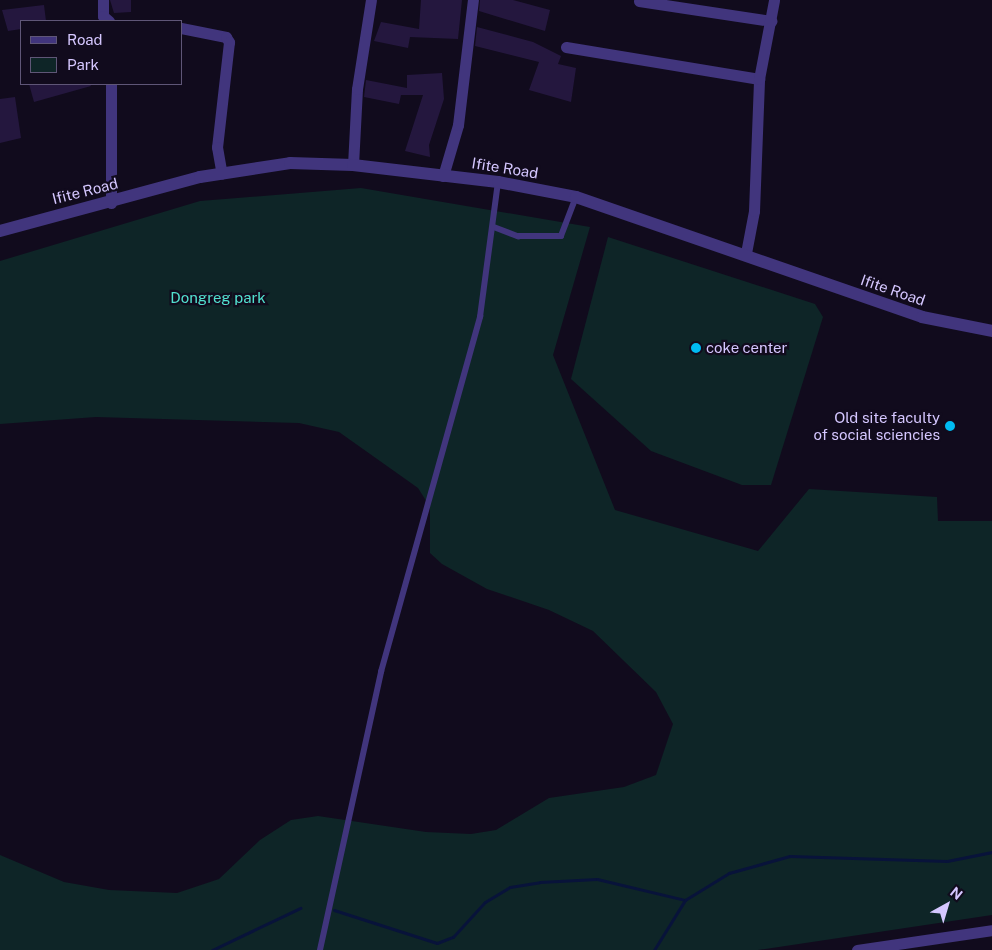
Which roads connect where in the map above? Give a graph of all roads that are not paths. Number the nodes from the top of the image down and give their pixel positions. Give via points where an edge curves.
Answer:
1 (103, 0) edge
2 (371, 0) edge
3 (473, 0) edge
4 (774, 0) edge
5 (639, 1) edge
6 (108, 20) edge
7 (772, 21) junction
8 (182, 28) edge
9 (566, 47) dead end
10 (759, 79) junction
11 (111, 85) edge
12 (353, 164) junction
13 (222, 174) junction
14 (443, 176) junction
15 (498, 182) junction
16 (576, 197) junction
17 (111, 203) junction
18 (494, 226) junction
19 (0, 230) edge
20 (746, 253) junction
21 (992, 331) edge
22 (992, 930) edge
23 (320, 950) edge
24 (857, 950) edge

1 - 6 street via 104,16
2 - 12 street via 356,89
3 - 14 street via 466,32 458,125
4 - 7 street
5 - 7 street
7 - 10 street
8 - 13 street via 226,37 229,42 217,147
9 - 10 street
10 - 20 street via 754,211
11 - 17 street
12 - 13 street, Ifite Road via 290,163
12 - 14 street, Ifite Road
13 - 17 street, Ifite Road
14 - 15 street, Ifite Road
15 - 16 street, Ifite Road
15 - 18 lane
16 - 18 lane via 561,236 518,236
16 - 20 street, Ifite Road
17 - 19 street, Ifite Road
18 - 23 lane via 480,317 381,672
20 - 21 street, Ifite Road via 922,318
22 - 24 street

